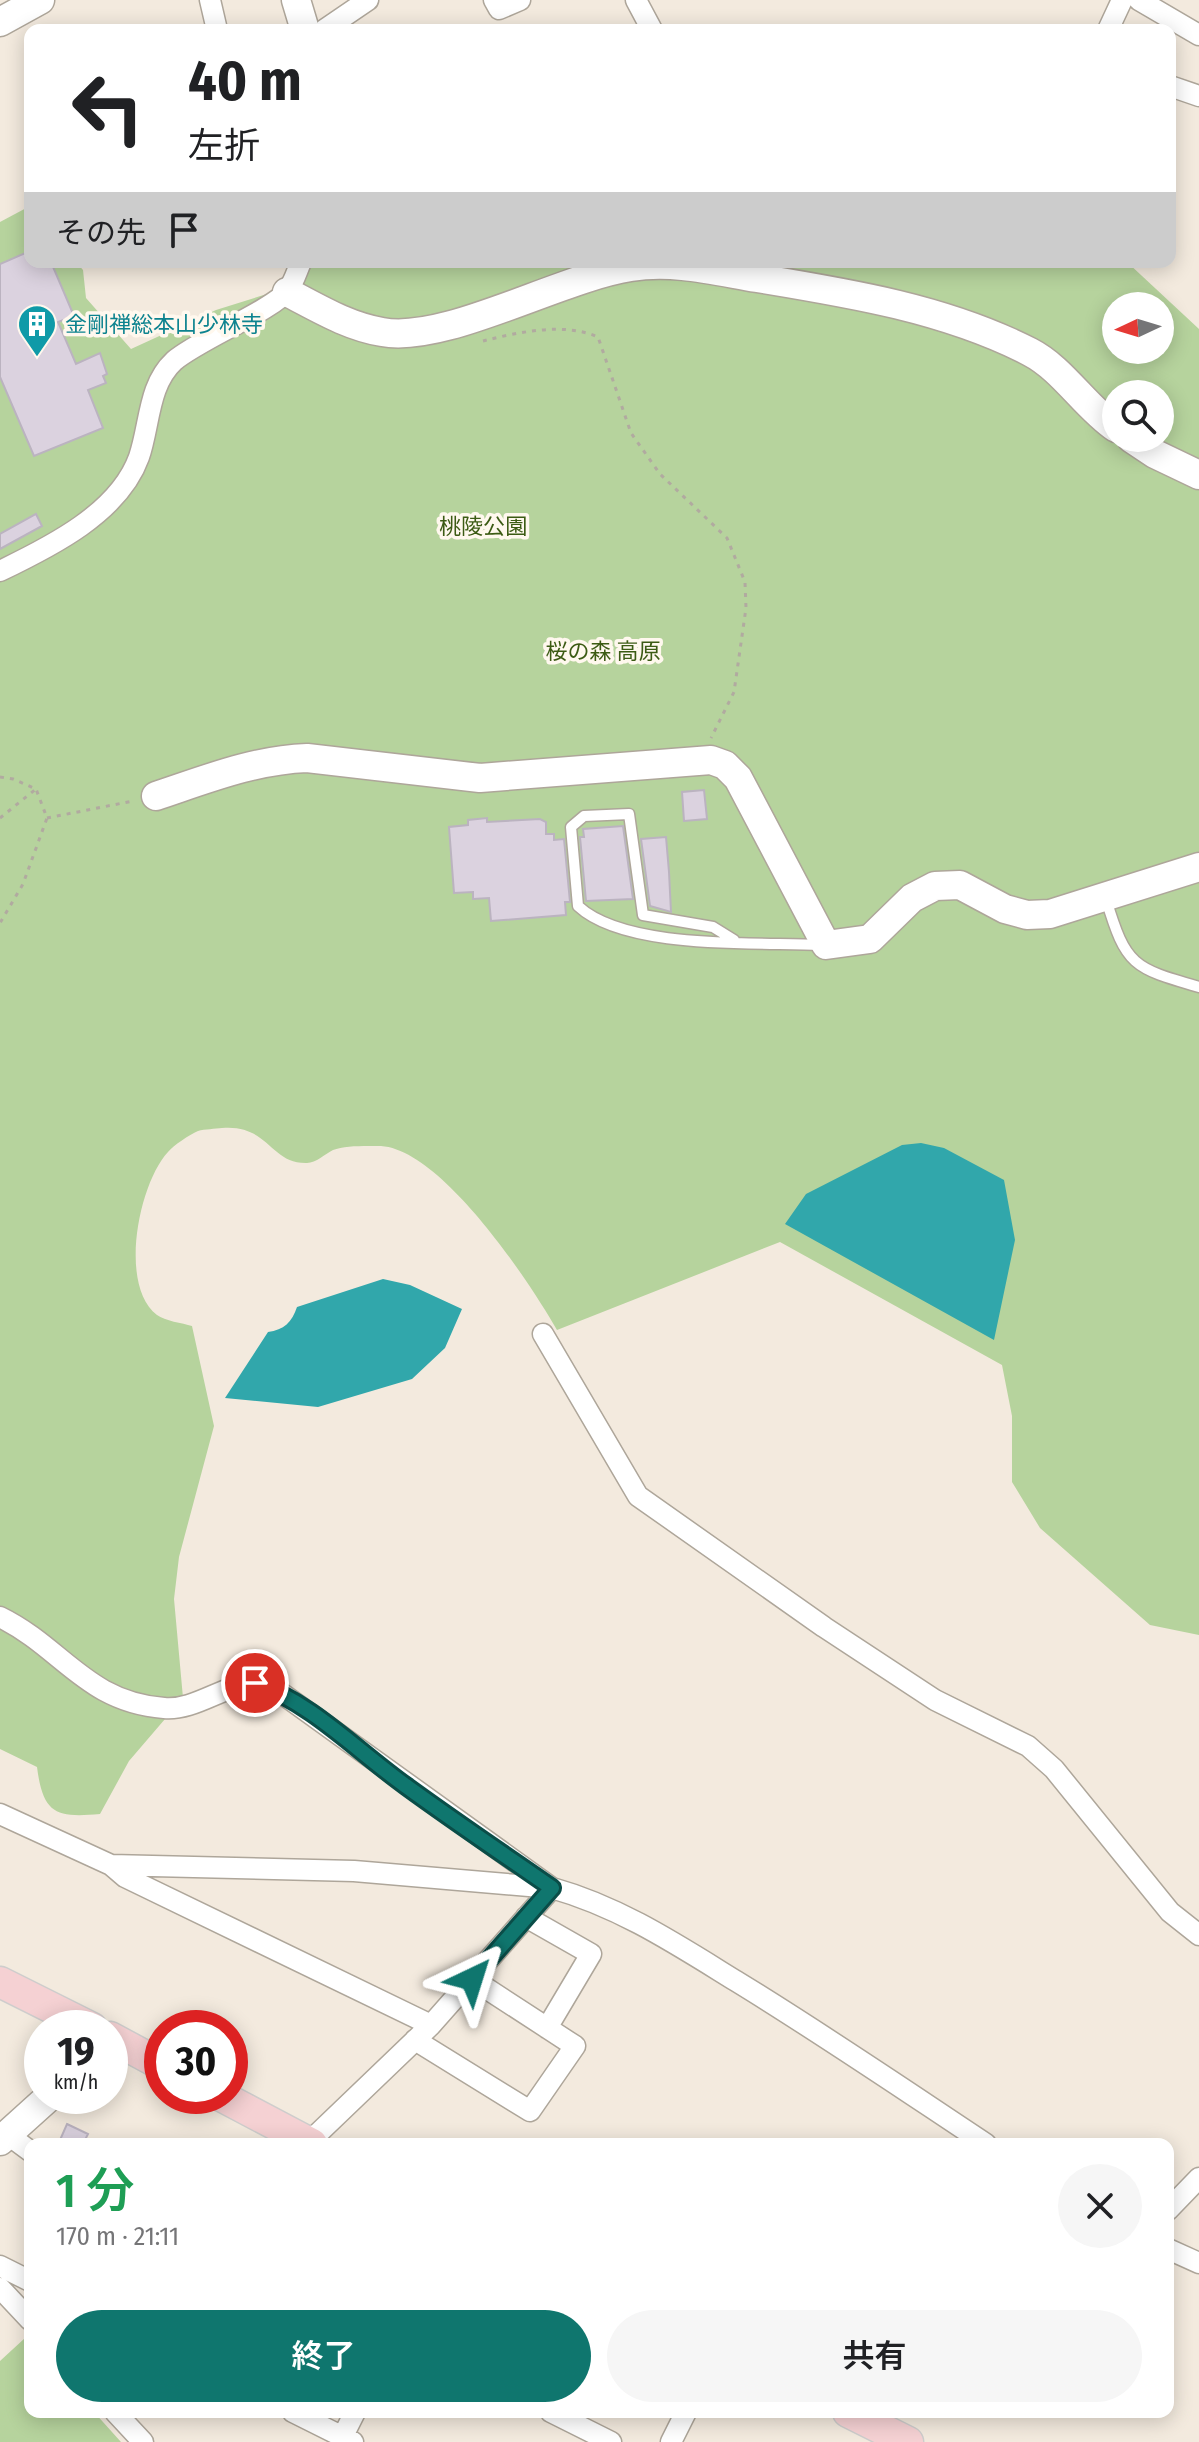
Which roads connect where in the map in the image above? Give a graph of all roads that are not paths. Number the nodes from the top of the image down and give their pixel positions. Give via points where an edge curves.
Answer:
1 (40, 0) edge
2 (210, 0) edge
3 (296, 0) edge
4 (368, 0) edge
5 (494, 0) edge
6 (520, 0) edge
7 (636, 0) edge
8 (1122, 0) edge
9 (1139, 0) edge
10 (0, 22) edge
11 (216, 24) edge
12 (303, 24) edge
13 (333, 24) edge
14 (649, 24) edge
15 (1111, 24) edge
16 (1199, 35) edge
17 (1176, 88) edge
18 (1199, 96) edge
19 (298, 268) edge
20 (624, 268) edge
21 (696, 268) edge
22 (287, 292) junction
23 (1102, 415) edge
24 (1152, 452) edge
25 (1199, 475) edge
26 (0, 571) edge
27 (156, 796) road end
28 (1199, 867) edge
29 (1106, 897) junction
30 (734, 940) junction
31 (826, 945) junction
32 (1199, 987) edge
33 (543, 1334) dead end
34 (0, 1617) edge
35 (0, 1814) edge
36 (111, 1865) junction
37 (552, 1888) junction
38 (526, 1917) junction
39 (1199, 1935) edge
40 (472, 1979) junction
41 (0, 1982) edge
42 (56, 2010) edge
43 (431, 2025) junction
44 (547, 2028) junction
45 (415, 2040) junction
46 (248, 2110) edge
47 (30, 2114) edge
48 (4, 2138) edge
49 (301, 2138) edge
50 (315, 2138) edge
51 (977, 2138) edge
52 (24, 2148) edge
53 (1199, 2178) edge
54 (1174, 2204) edge
55 (1174, 2252) edge
56 (1199, 2263) edge
57 (0, 2266) edge
58 (24, 2278) edge
59 (0, 2288) edge
60 (24, 2314) edge
61 (121, 2418) edge
62 (304, 2418) edge
63 (353, 2418) edge
64 (563, 2418) edge
65 (683, 2418) edge
66 (860, 2418) edge
67 (345, 2440) edge
68 (143, 2442) edge
69 (611, 2442) edge
70 (671, 2442) edge
71 (908, 2442) edge

1 - 10 street
2 - 11 street
3 - 12 street
4 - 13 street
5 - 6 street via 499,9
7 - 14 street
8 - 15 street
9 - 16 street
17 - 18 street
19 - 22 street
20 - 22 street via 584,277 428,333 384,333 347,323
21 - 23 street via 965,323 1034,353
22 - 26 street via 174,362 156,384 138,459 125,483 97,513
24 - 25 street
27 - 31 street via 238,768 287,759 480,778 700,759 725,765 738,778
28 - 29 street
29 - 31 street via 1050,914 1027,915 960,885 935,886 912,898 870,939
29 - 32 lane via 1119,943 1131,958 1147,972
30 - 30 lane via 712,943 637,933 588,915 578,906 571,827 584,816 629,814 643,915 713,927
30 - 31 lane
33 - 39 street via 638,1496 935,1700 1028,1746 1054,1769 1170,1912
34 - 37 street via 20,1627 86,1683 122,1700 168,1709 255,1683 277,1690
35 - 36 street
36 - 37 street via 354,1871
36 - 43 street via 125,1877
37 - 38 street
37 - 51 street via 631,1917 813,2028
38 - 40 street
38 - 44 street via 591,1954
40 - 43 street
40 - 44 street
41 - 42 main road
43 - 45 street
44 - 45 street via 575,2046 530,2111
45 - 50 street
46 - 49 main road
47 - 48 street
48 - 52 street
53 - 54 street
55 - 56 street
57 - 58 street
59 - 60 street
61 - 68 street
62 - 67 street
63 - 67 street
64 - 69 street
65 - 70 street
66 - 71 main road

